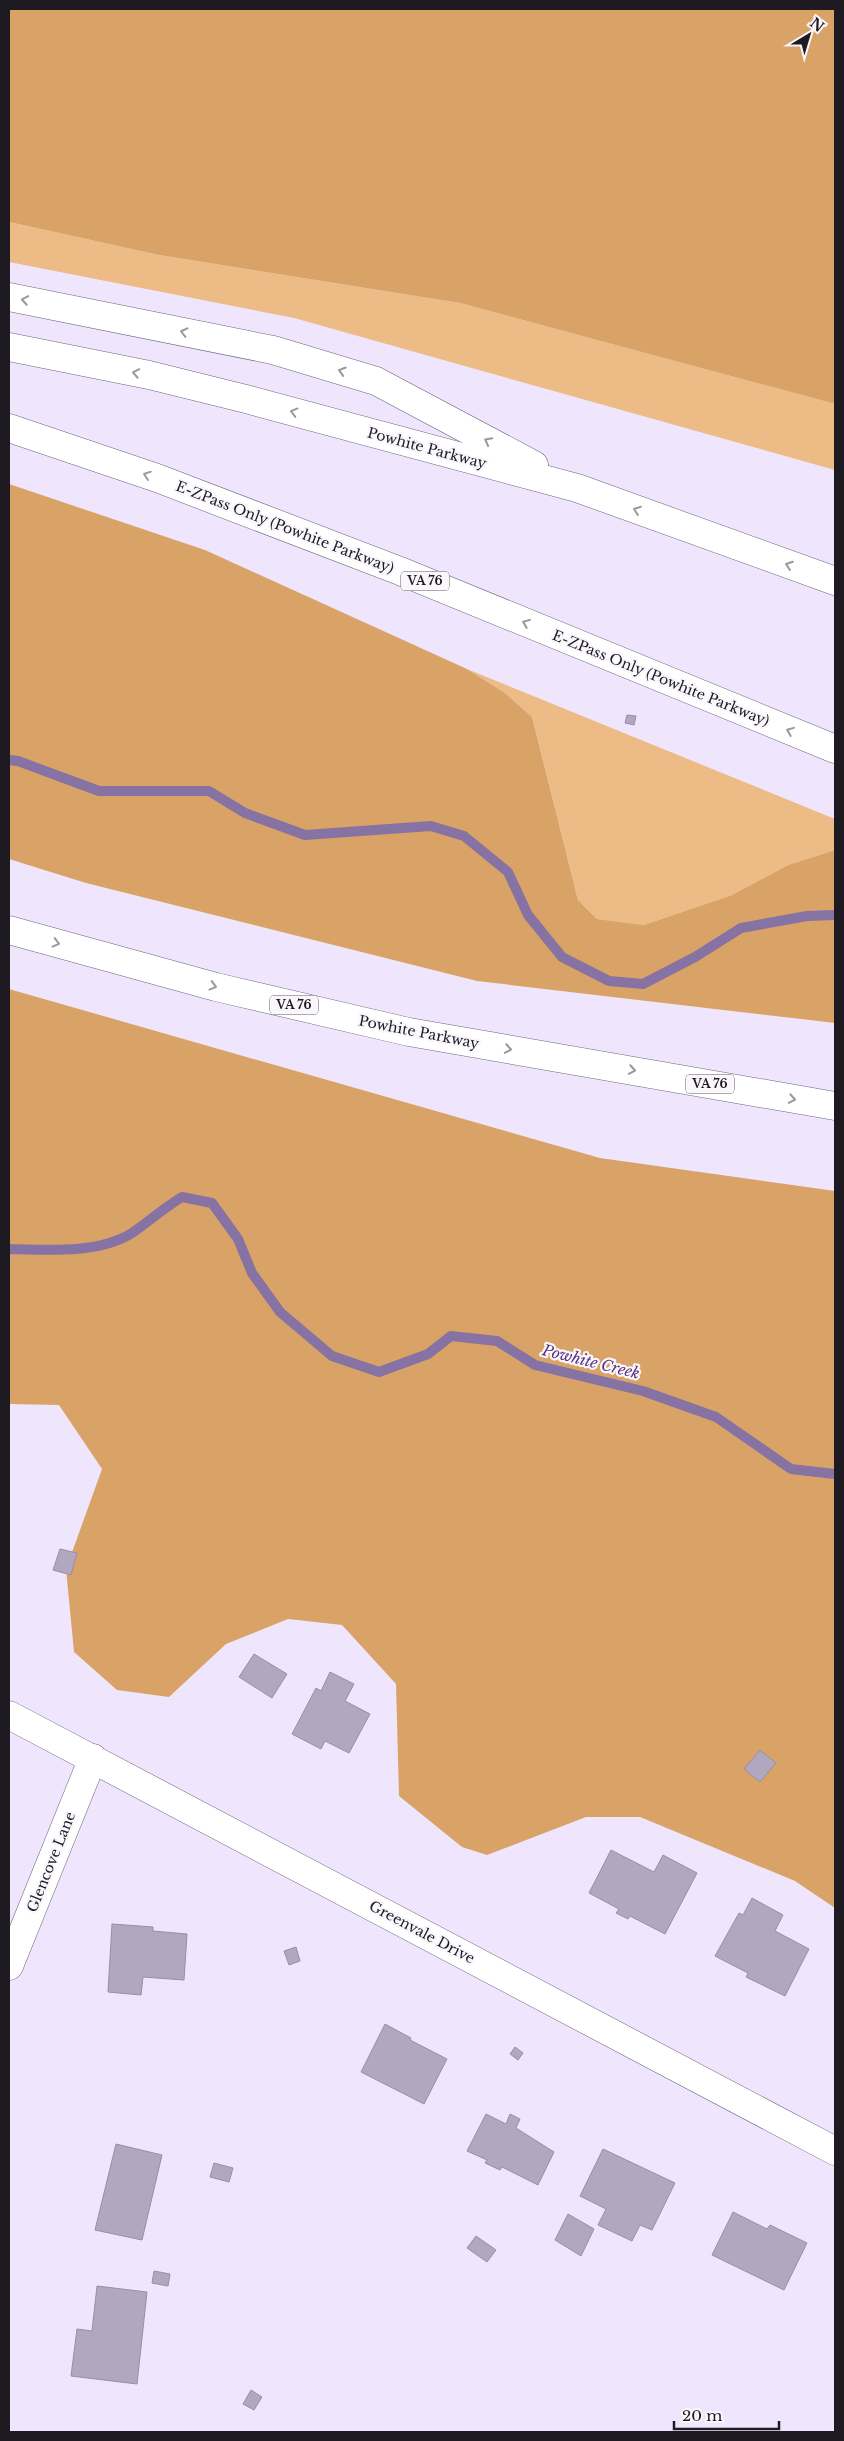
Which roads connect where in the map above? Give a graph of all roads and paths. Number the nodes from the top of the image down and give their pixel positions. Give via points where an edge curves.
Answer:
1 (9, 297) edge
2 (9, 347) edge
3 (9, 428) edge
4 (577, 488) junction
5 (835, 581) edge
6 (835, 749) edge
7 (9, 930) edge
8 (835, 1106) edge
9 (9, 1715) edge
10 (94, 1758) junction
11 (9, 1966) edge
12 (835, 2151) edge

4 -> 1 main road via 376,381 273,350
4 -> 2 main road, Powhite Parkway via 246,399 149,375
6 -> 3 main road, E-ZPass Only (Powhite Parkway) / VA 76 via 382,564 157,478
5 -> 4 main road, Powhite Parkway
7 -> 8 main road, Powhite Parkway / VA 76 via 216,987 409,1032
9 - 10 main road, Greenvale Drive
10 - 11 main road, Glencove Lane
10 - 12 main road, Greenvale Drive

